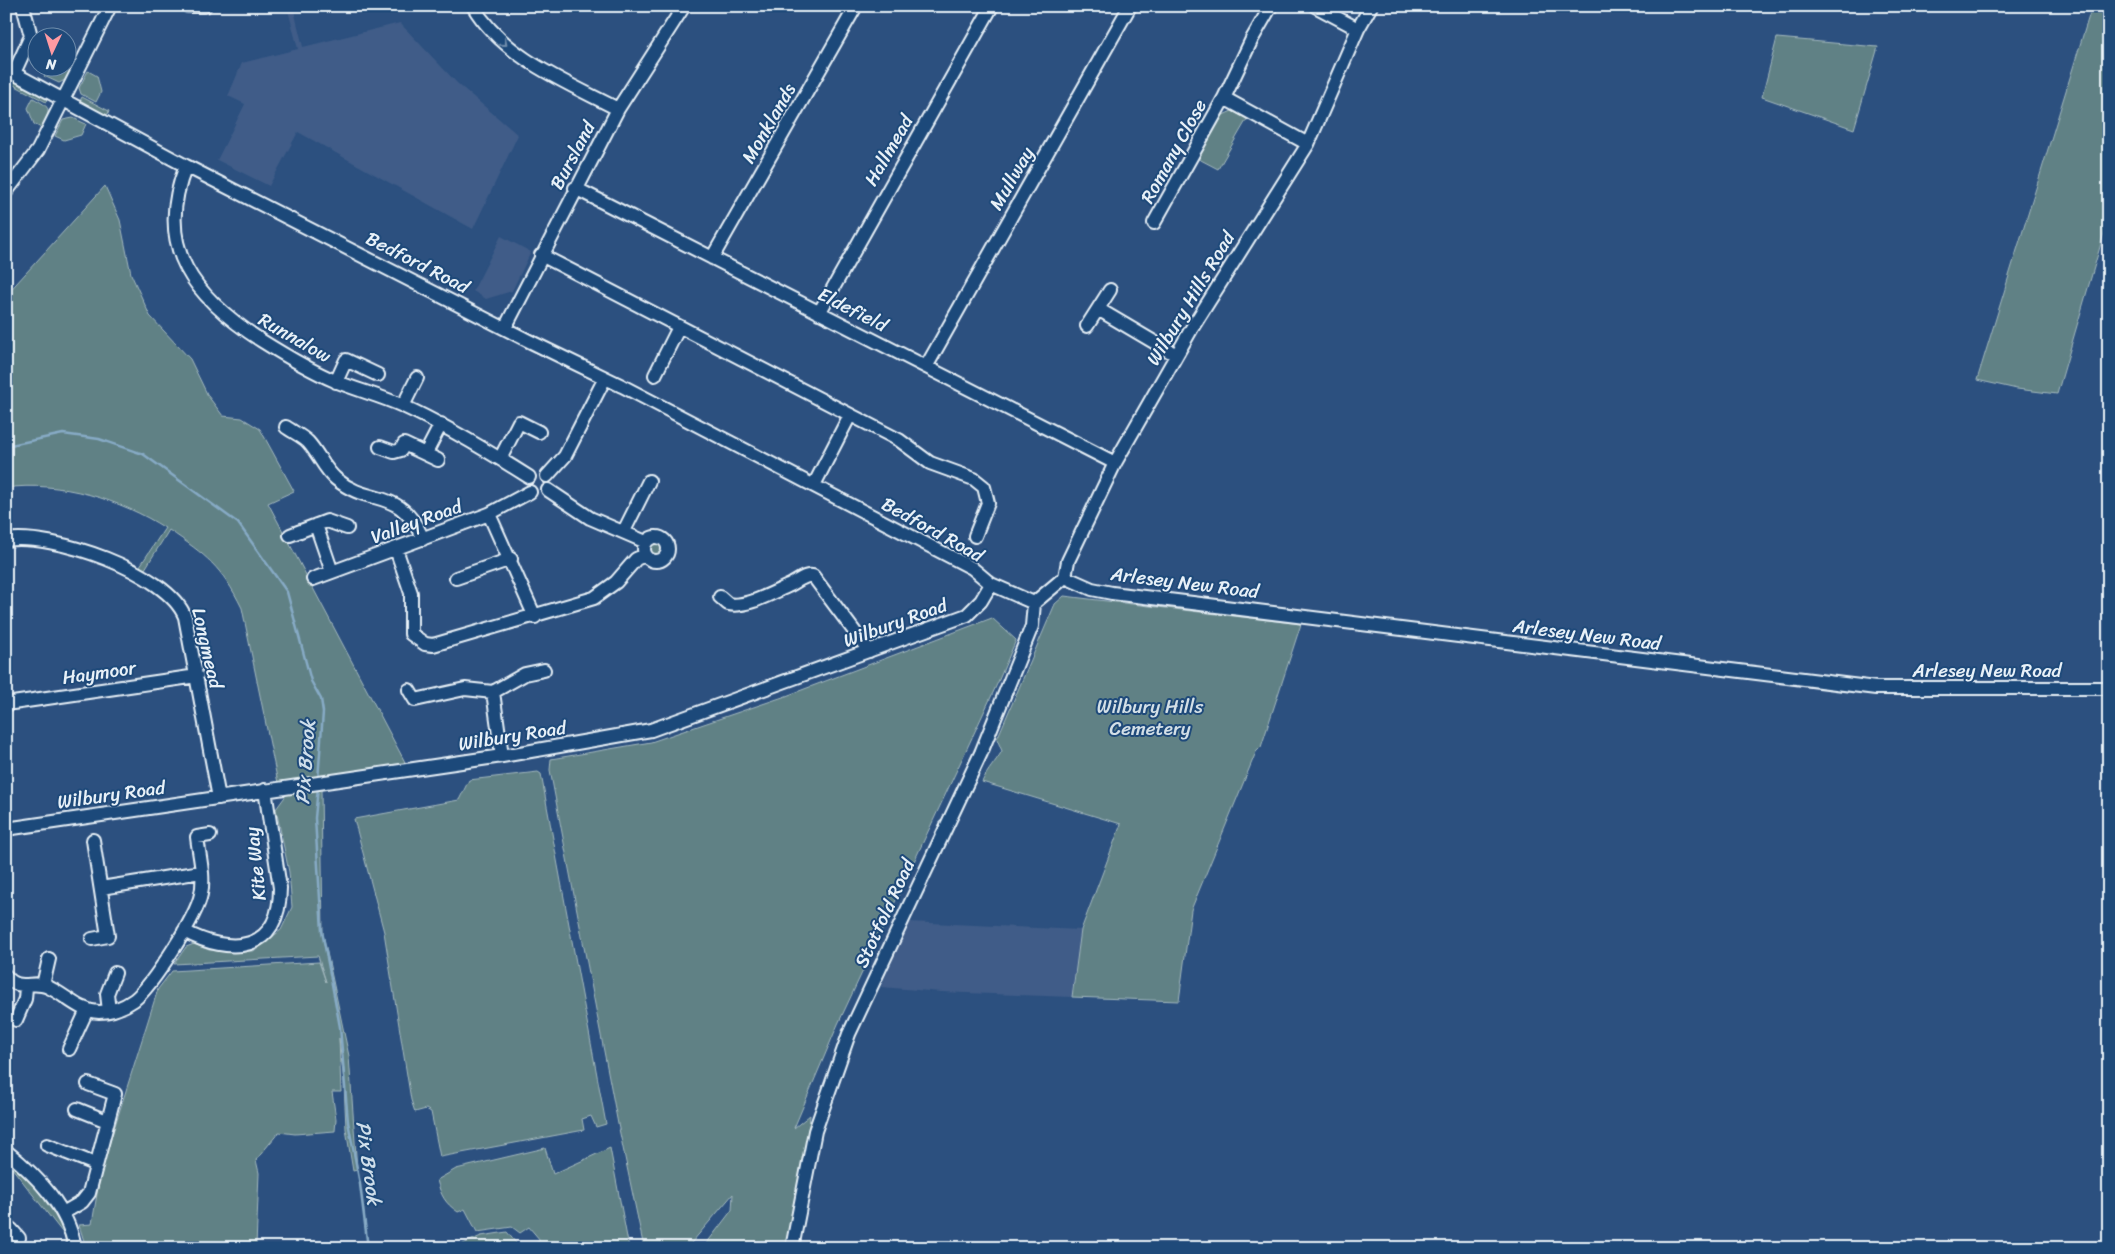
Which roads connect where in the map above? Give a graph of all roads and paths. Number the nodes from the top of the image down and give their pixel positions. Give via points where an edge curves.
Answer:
1 (23, 6) edge
2 (110, 6) edge
3 (188, 6) edge
4 (205, 6) edge
5 (473, 6) edge
6 (684, 6) edge
7 (856, 6) edge
8 (992, 6) edge
9 (1130, 6) edge
10 (1272, 6) edge
11 (1315, 6) edge
12 (1372, 6) edge
13 (1358, 29) junction
14 (10, 71) edge
15 (1224, 98) junction
16 (64, 100) junction
17 (618, 109) junction
18 (1308, 144) junction
19 (186, 166) junction
20 (575, 188) junction
21 (6, 192) edge
22 (1154, 223) dead end
23 (541, 255) junction
24 (712, 258) junction
25 (1110, 290) dead end
26 (1098, 309) junction
27 (819, 313) junction
28 (1087, 326) dead end
29 (678, 327) junction
30 (505, 328) junction
31 (1176, 355) junction
32 (926, 367) junction
33 (378, 375) dead end
34 (655, 375) dead end
35 (417, 378) dead end
36 (605, 378) junction
37 (336, 382) junction
38 (403, 406) junction
39 (850, 415) junction
40 (441, 424) junction
41 (286, 427) dead end
42 (539, 432) dead end
43 (380, 447) dead end
44 (426, 453) junction
45 (500, 459) junction
46 (438, 460) dead end
47 (1115, 463) junction
48 (547, 476) junction
49 (529, 477) junction
50 (649, 481) dead end
51 (814, 485) junction
52 (548, 490) junction
53 (530, 492) junction
54 (489, 514) junction
55 (316, 525) junction
56 (347, 528) dead end
57 (624, 530) junction
58 (290, 535) dead end
59 (976, 536) dead end
60 (424, 539) junction
61 (6, 540) edge
62 (646, 542) junction
63 (396, 549) junction
64 (645, 555) junction
65 (511, 558) junction
66 (332, 572) junction
67 (1065, 577) junction
68 (456, 578) dead end
69 (314, 579) dead end
70 (991, 584) junction
71 (720, 597) dead end
72 (1034, 603) junction
73 (535, 616) junction
74 (869, 651) junction
75 (544, 670) dead end
76 (196, 676) junction
77 (2109, 688) edge
78 (408, 690) dead end
79 (493, 692) junction
80 (6, 704) edge
81 (502, 756) junction
82 (265, 790) junction
83 (219, 798) junction
84 (6, 829) edge
85 (210, 835) dead end
86 (92, 840) dead end
87 (201, 872) junction
88 (101, 888) junction
89 (184, 931) junction
90 (92, 939) dead end
91 (49, 959) dead end
92 (115, 973) dead end
93 (6, 976) edge
94 (43, 985) junction
95 (26, 987) junction
96 (87, 1010) junction
97 (109, 1011) junction
98 (16, 1020) dead end
99 (69, 1049) dead end
100 (88, 1084) dead end
101 (77, 1109) dead end
102 (107, 1121) junction
103 (47, 1145) dead end
104 (9, 1158) edge
105 (95, 1164) junction
106 (63, 1213) junction
107 (6, 1231) edge
108 (19, 1238) dead end
109 (75, 1248) edge
110 (792, 1248) edge

1 - 14 street via 30,36
2 - 16 street
3 - 4 street
5 -> 17 street via 492,33 509,48
6 - 17 street, Bursland
7 - 24 street, Monklands
8 - 27 street, Hallmead
9 - 32 street, Mullway
10 - 15 street, Romany Close
11 - 13 street
12 - 13 street, Wilbury Hills Road
13 - 18 street, Wilbury Hills Road
14 - 16 street, Bedford Road
15 - 18 street, Romany Close
15 - 22 street, Romany Close
16 - 19 street, Bedford Road
16 - 21 street via 38,150
17 - 20 street, Bursland
18 - 31 street, Wilbury Hills Road
19 - 30 street, Bedford Road
19 - 37 street, Runnalow via 178,187 174,227 185,266 197,286 229,320 298,364
20 - 23 street, Bursland
20 - 24 street, Eldefield
23 - 29 street, Bedford Road
23 - 30 street, Bursland
24 - 27 street, Eldefield
25 - 26 street
26 - 28 street
26 - 31 street
27 - 32 street, Eldefield
29 - 34 street
29 - 39 street, Bedford Road
30 - 36 street, Bedford Road
31 - 47 street, Wilbury Hills Road
32 - 47 street, Eldefield
33 - 37 street via 346,360
35 - 38 street
36 - 48 street via 565,456
36 - 51 street, Bedford Road
37 - 38 street, Runnalow
38 - 40 street, Runnalow
39 - 51 street
39 - 59 street, Bedford Road via 899,440 930,463 979,482 984,487 988,503
40 - 44 street
40 - 45 street, Runnalow
41 - 60 street via 308,443 341,483 401,507 417,524
42 - 45 street via 519,422
43 - 44 street via 394,452 401,450 404,444
44 - 46 street
45 - 49 street, Runnalow
47 - 67 street, Wilbury Hills Road via 1068,561
48 - 49 street via 538,472
48 - 52 street
49 - 53 street via 526,484
50 - 57 street
51 - 70 street, Bedford Road via 972,568
52 - 53 street via 539,496
52 - 57 street via 590,518
53 - 54 street, Valley Road
54 - 60 street, Valley Road
54 - 65 street
55 - 56 street via 327,521
55 - 58 street
55 - 66 street
57 - 62 street
60 - 63 street, Valley Road
61 - 76 street, Longmead via 30,538 102,556 128,568 166,593 177,602 185,617
62 - 64 street
62 - 64 street via 653,537 661,537 669,549 667,556 658,561
63 - 66 street, Valley Road
63 - 73 street via 411,593 411,634 417,640 433,645
64 - 73 street via 636,559 623,576 602,593 584,602
65 - 68 street
65 - 73 street
66 - 69 street, Valley Road
67 - 72 street
67 - 77 street, Arlesey New Road via 1092,589 1112,593 1876,688
70 - 72 street, Bedford Road
70 - 74 street, Wilbury Road via 967,615
71 - 74 street via 728,604 738,604 788,586 807,575 813,576
72 - 110 street, Stotfold Road via 1032,626 981,753 849,1034 815,1131
74 - 81 street, Wilbury Road via 651,730
75 - 79 street via 525,674
76 - 80 street, Haymoor
76 - 83 street, Longmead
78 - 79 street via 414,700 465,689
79 - 81 street
81 - 82 street, Wilbury Road
82 - 83 street, Wilbury Road
82 - 89 street, Kite Way via 280,888 274,921 261,936 237,947 214,944
83 - 84 street, Wilbury Road
85 - 87 street via 197,837
86 - 88 street
87 - 88 street
87 - 89 street via 200,899
88 - 90 street via 108,936
89 - 97 street via 138,996
91 - 94 street
92 - 97 street via 107,994
93 - 95 street via 15,984
94 - 95 street
94 - 96 street
95 - 98 street
96 - 97 street
96 - 99 street
100 - 102 street via 115,1094
101 - 102 street
102 - 105 street
103 - 105 street
104 - 106 street via 42,1184
105 - 106 street via 89,1193 82,1202
106 - 109 street
107 - 108 street via 11,1229

